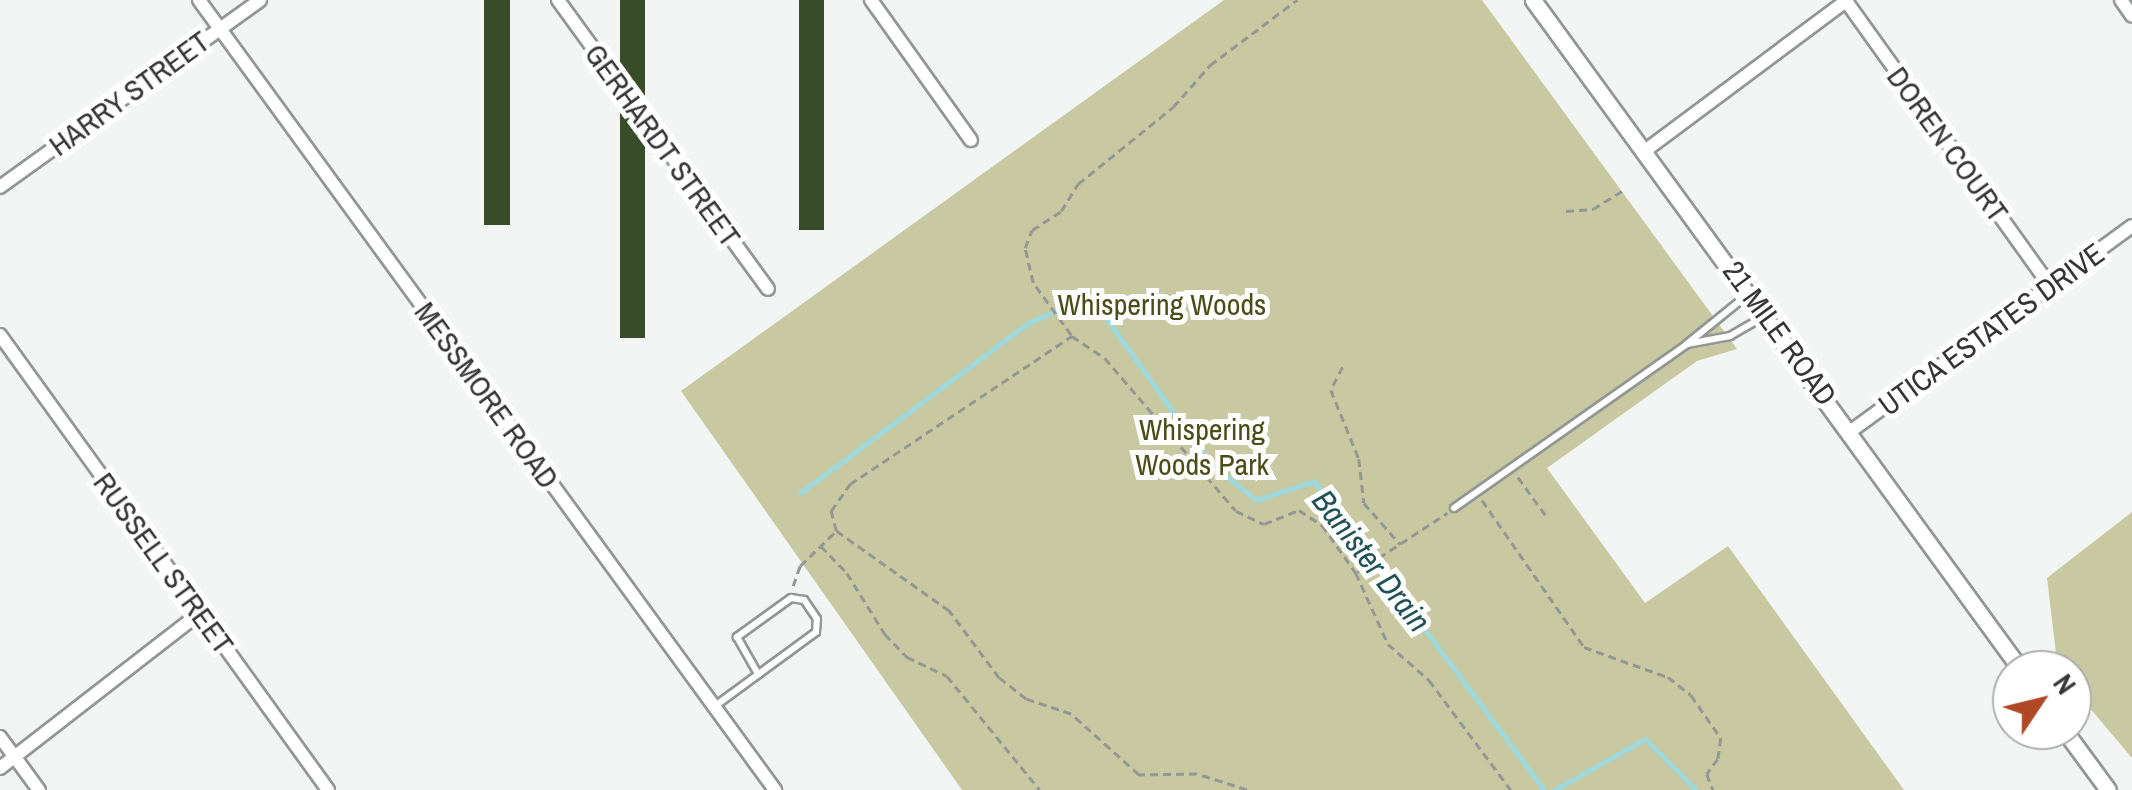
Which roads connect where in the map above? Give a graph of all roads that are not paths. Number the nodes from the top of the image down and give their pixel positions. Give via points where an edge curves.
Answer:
1 (199, 0) edge
2 (260, 0) edge
3 (558, 0) edge
4 (871, 0) edge
5 (1533, 0) edge
6 (1846, 0) edge
7 (2121, 0) edge
8 (2132, 16) edge
9 (219, 27) junction
10 (972, 140) dead end
11 (1646, 150) junction
12 (0, 187) edge
13 (2132, 226) edge
14 (2050, 286) junction
15 (768, 289) dead end
16 (1751, 292) junction
17 (1767, 314) junction
18 (0, 335) edge
19 (1687, 344) junction
20 (1851, 432) junction
21 (1454, 508) road end
22 (200, 613) junction
23 (2007, 650) edge
24 (758, 674) junction
25 (714, 707) junction
26 (0, 737) edge
27 (2077, 750) edge
28 (15, 757) junction
29 (0, 768) edge
30 (2102, 788) edge
31 (771, 789) edge
32 (39, 790) edge
33 (328, 790) edge

1 - 9 street, MESSMORE ROAD
2 - 9 street, HARRY STREET
3 - 15 street, GERHARDT STREET
4 - 10 street
5 - 11 street, 21 MILE ROAD
6 - 11 street
6 - 14 street, DOREN COURT
7 - 8 street
9 - 12 street, HARRY STREET
9 - 25 street, MESSMORE ROAD
11 - 16 street, 21 MILE ROAD
13 - 14 street, UTICA ESTATES DRIVE
14 - 20 street, UTICA ESTATES DRIVE
16 - 17 street, 21 MILE ROAD
16 - 19 lane
17 - 19 lane via 1730,336
17 - 20 street, 21 MILE ROAD
18 - 22 street, RUSSELL STREET
19 - 21 lane
20 - 23 street, 21 MILE ROAD
22 - 28 street
22 - 33 street, RUSSELL STREET
24 - 24 lane via 818,626 804,600 791,598 737,638
24 - 25 lane
25 - 31 street, MESSMORE ROAD
26 - 28 street
27 - 30 street
28 - 29 street
28 - 32 street

